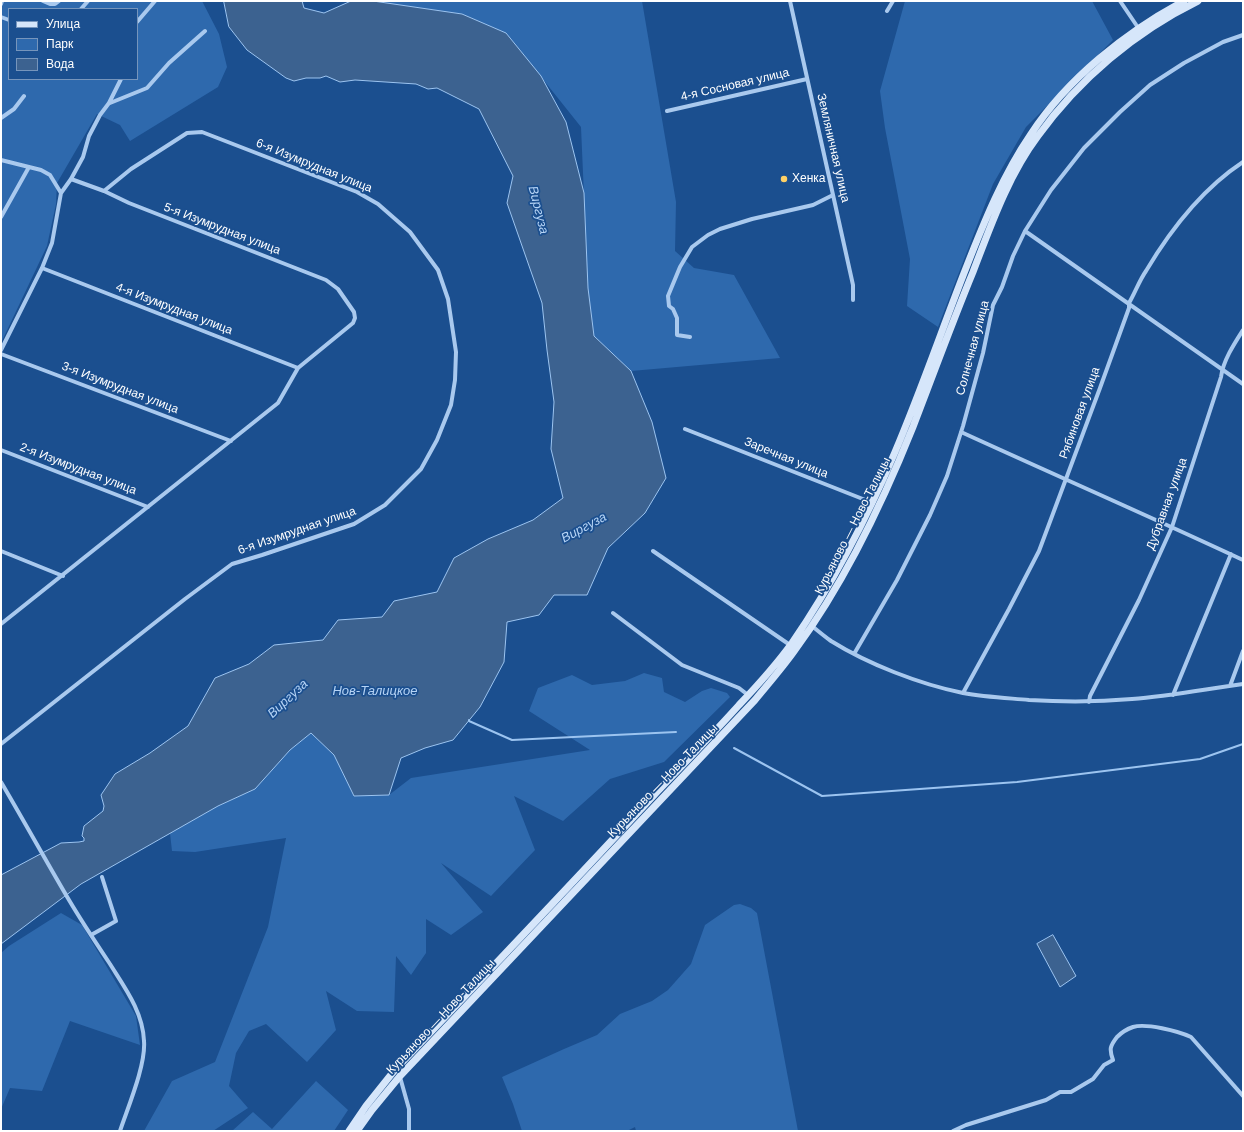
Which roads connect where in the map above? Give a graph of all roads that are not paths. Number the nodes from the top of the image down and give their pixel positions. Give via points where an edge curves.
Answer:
1 (43, 1) edge
2 (59, 1) edge
3 (155, 1) edge
4 (790, 1) edge
5 (893, 1) edge
6 (1120, 1) edge
7 (1184, 1) edge
8 (1198, 1) edge
9 (887, 11) dead end
10 (138, 21) edge
11 (205, 31) dead end
12 (1141, 31) junction
13 (1243, 35) edge
14 (807, 79) junction
15 (120, 80) edge
16 (24, 96) dead end
17 (109, 103) junction
18 (667, 111) dead end
19 (1, 118) edge
20 (1, 160) edge
21 (1243, 162) edge
22 (29, 167) junction
23 (71, 179) junction
24 (104, 191) junction
25 (61, 193) junction
26 (833, 195) junction
27 (1, 217) edge
28 (1025, 232) junction
29 (42, 268) junction
30 (853, 300) dead end
31 (1128, 303) junction
32 (1243, 330) edge
33 (690, 337) dead end
34 (1, 350) edge
35 (1, 354) edge
36 (298, 368) junction
37 (1222, 369) junction
38 (1243, 384) edge
39 (685, 429) dead end
40 (961, 432) junction
41 (231, 441) junction
42 (1, 450) edge
43 (1066, 480) junction
44 (876, 504) junction
45 (148, 507) junction
46 (1172, 527) junction
47 (1, 551) edge
48 (653, 551) dead end
49 (1231, 554) junction
50 (1243, 560) edge
51 (63, 576) junction
52 (613, 613) dead end
53 (1, 624) edge
54 (812, 626) junction
55 (790, 645) junction
56 (1243, 651) edge
57 (854, 654) junction
58 (1243, 684) edge
59 (1230, 686) junction
60 (963, 692) junction
61 (1173, 695) junction
62 (748, 696) junction
63 (1089, 702) junction
64 (1, 744) edge
65 (1, 784) edge
66 (102, 877) dead end
67 (92, 935) junction
68 (400, 1076) junction
69 (1243, 1096) edge
70 (120, 1131) edge
71 (349, 1131) edge
72 (357, 1131) edge
73 (410, 1131) edge
74 (953, 1131) edge

1 - 2 street via 55,4
3 - 10 street
4 - 14 street, Земляничная улица
5 - 9 street
6 - 12 street
7 - 12 main road, Курьяново — Ново-Талицы
8 - 12 main road, Курьяново — Ново-Талицы
11 - 17 street via 169,63 147,88
12 - 44 main road, Курьяново — Ново-Талицы via 1073,93 1037,137 1014,176 988,232 914,427
13 - 28 street, Солнечная улица via 1223,42 1184,63 1150,85 1120,112 1084,148 1051,190
14 - 18 street, 4-я Сосновая улица
14 - 26 street, Земляничная улица
15 - 17 street
16 - 19 street via 14,109
17 - 23 street via 89,136 83,157
20 - 22 street
21 - 31 street, Рябиновая улица via 1190,208 1160,248
22 - 25 street via 50,175
22 - 27 street
23 - 24 street, 5-я Изумрудная улица
23 - 25 street
24 - 36 street, 5-я Изумрудная улица via 326,280 338,289 354,312 353,323
24 - 64 street, 6-я Изумрудная улица via 131,168 187,133 202,132 357,192 378,204 410,232 438,270 448,299 456,352 451,405 437,440 421,469 385,505 354,524 232,564
25 - 29 street via 52,243
26 - 30 street, Земляничная улица via 849,267
26 - 33 street via 813,205 720,229 708,234 692,247 668,296 669,306 676,318 677,335
28 - 31 street
28 - 40 street, Солнечная улица via 993,305
29 - 34 street
29 - 36 street, 4-я Изумрудная улица
31 - 37 street
31 - 43 street, Рябиновая улица via 1129,308
32 - 37 street, Дубравная улица
35 - 41 street, 3-я Изумрудная улица
36 - 41 street via 278,403
37 - 38 street
37 - 46 street, Дубравная улица
39 - 44 street, Заречная улица
40 - 43 street
40 - 57 street, Солнечная улица via 947,476 930,515 897,580
41 - 45 street
42 - 45 street, 2-я Изумрудная улица
43 - 46 street
43 - 60 street, Рябиновая улица via 1039,552
44 - 54 main road, Курьяново — Ново-Талицы via 853,556
44 - 55 main road, Курьяново — Ново-Талицы
45 - 51 street
46 - 49 street
46 - 63 street, Дубравная улица
47 - 51 street
48 - 55 street
49 - 50 street
49 - 61 street
51 - 53 street
52 - 62 street via 682,665 739,688
54 - 57 street
54 - 68 main road, Курьяново — Ново-Талицы via 755,700
55 - 62 main road, Курьяново — Ново-Талицы
56 - 59 street
57 - 60 street via 904,675
58 - 59 street
59 - 61 street
60 - 63 street via 1021,699
61 - 63 street
62 - 71 main road, Курьяново — Ново-Талицы via 394,1071
65 - 67 street
66 - 67 street via 116,921
67 - 70 street via 137,1009 144,1040 138,1079
68 - 72 main road, Курьяново — Ново-Талицы
68 - 73 street via 409,1109
69 - 74 street via 1191,1037 1180,1032 1147,1026 1133,1027 1121,1033 1113,1042 1110,1051 1113,1060 1104,1065 1093,1080 1071,1092 1060,1092 1046,1100

